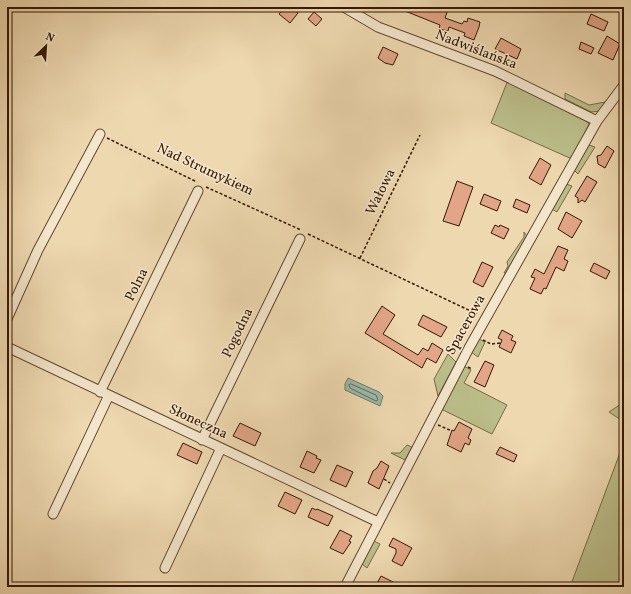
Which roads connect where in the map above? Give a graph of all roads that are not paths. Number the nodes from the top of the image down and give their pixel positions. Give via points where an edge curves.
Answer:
1 (344, 7) edge
2 (624, 85) edge
3 (597, 121) junction
4 (100, 134) road end
5 (198, 191) dead end
6 (300, 239) dead end
7 (7, 319) edge
8 (7, 347) edge
9 (105, 393) junction
10 (202, 440) junction
11 (221, 448) junction
12 (53, 514) dead end
13 (378, 522) junction
14 (165, 568) dead end
15 (345, 587) edge

1 - 3 street, Nadwiślańska via 378,27 495,71
2 - 3 street, Spacerowa
3 - 13 street, Spacerowa via 486,318
4 - 7 street via 38,250
5 - 9 street, Polna
6 - 10 street, Pogodna
8 - 9 street, Słoneczna
9 - 10 street, Słoneczna
9 - 12 street, Polna
10 - 11 street, Słoneczna
11 - 13 street, Słoneczna
11 - 14 street
13 - 15 street, Spacerowa

